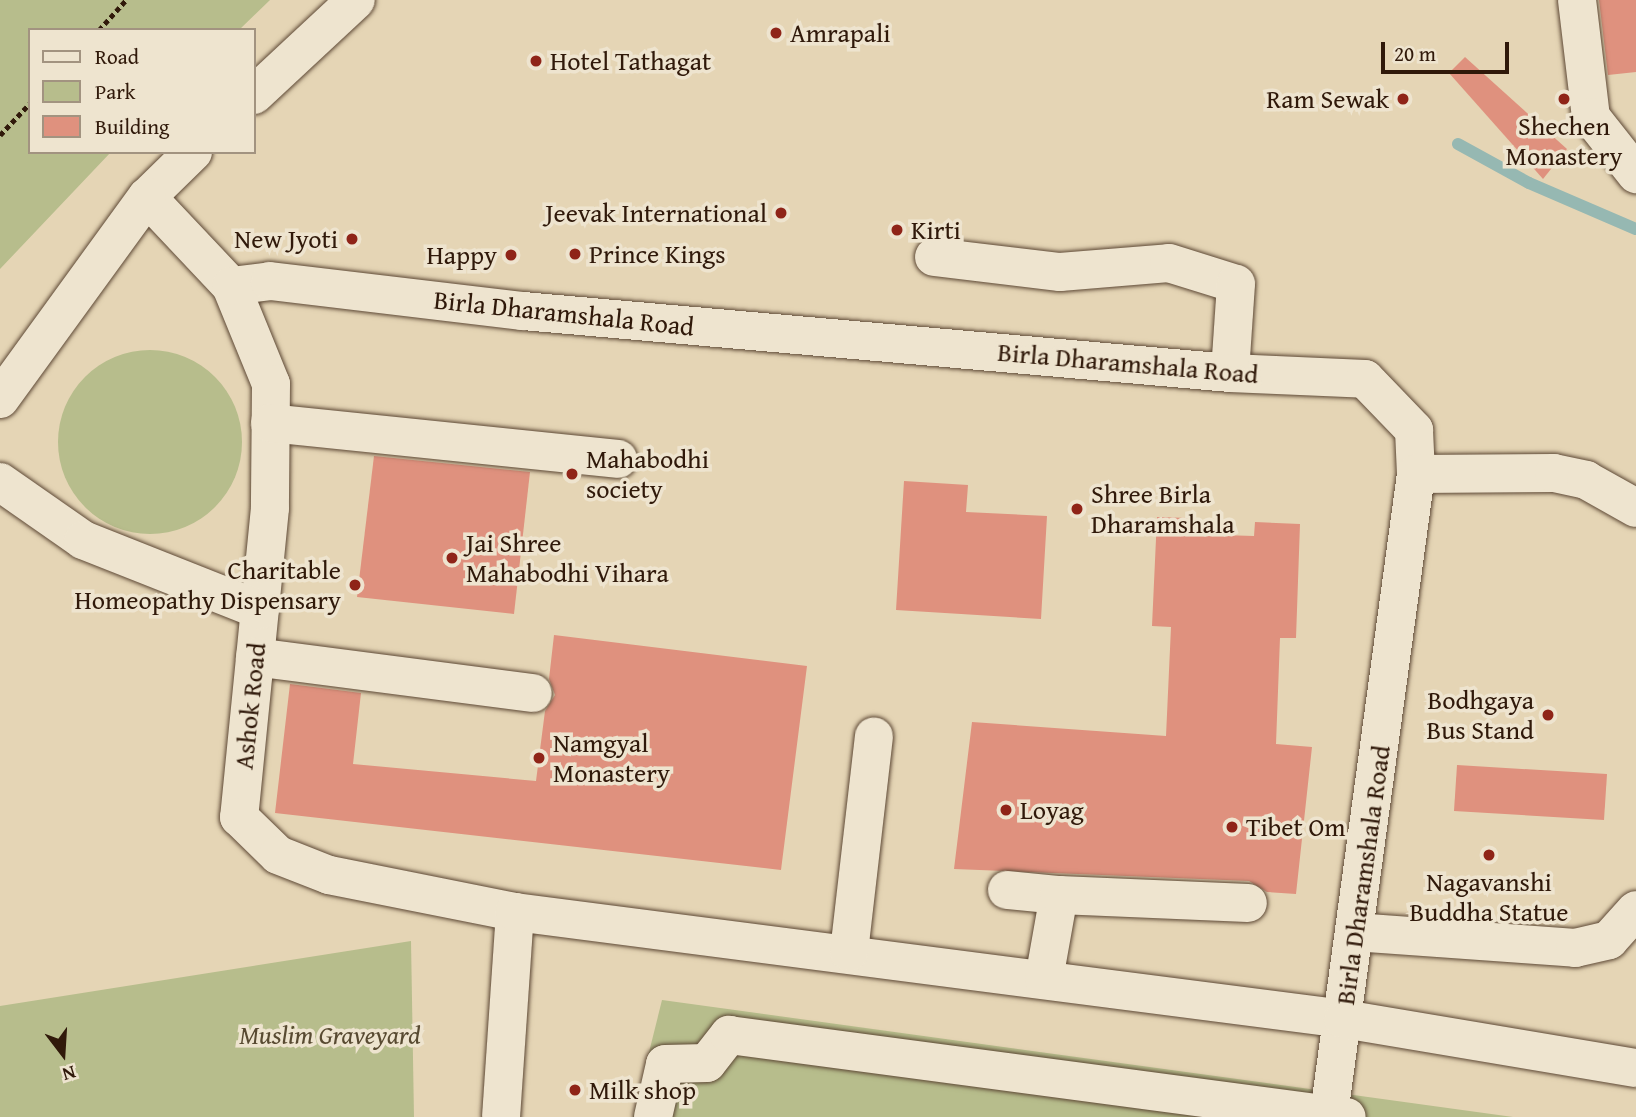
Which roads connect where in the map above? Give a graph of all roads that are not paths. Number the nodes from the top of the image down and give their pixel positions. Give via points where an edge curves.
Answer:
1 (356, 0) edge
2 (1577, 0) edge
3 (256, 92) edge
4 (191, 154) edge
5 (1636, 174) edge
6 (147, 197) junction
7 (934, 257) dead end
8 (231, 286) junction
9 (1230, 373) junction
10 (0, 398) edge
11 (270, 423) junction
12 (618, 459) dead end
13 (1416, 474) junction
14 (0, 482) edge
15 (1636, 508) edge
16 (260, 610) junction
17 (255, 657) junction
18 (533, 693) dead end
19 (874, 736) dead end
20 (1007, 890) dead end
21 (1059, 895) junction
22 (1248, 903) dead end
23 (1636, 910) edge
24 (515, 912) junction
25 (1354, 932) junction
26 (849, 952) junction
27 (1044, 979) junction
28 (1343, 1019) junction
29 (1636, 1068) edge
30 (1338, 1116) edge
31 (500, 1117) edge
32 (653, 1117) edge

1 - 3 street
2 - 5 street via 1591,117
4 - 6 street
6 - 8 street, Ashok Road
6 - 10 street
7 - 9 street via 1060,272 1169,263 1236,284
8 - 9 street, Birla Dharamshala Road via 270,281 523,312
8 - 11 street, Ashok Road via 271,384
9 - 13 street, Birla Dharamshala Road via 1365,379 1414,430
11 - 12 street
11 - 16 street, Ashok Road via 270,508
13 - 15 street via 1554,473 1587,480
13 - 25 street, Birla Dharamshala Road
14 - 16 street via 83,540
16 - 17 street, Ashok Road
17 - 18 street
17 - 24 street, Ashok Road via 239,817 278,855 329,875
19 - 26 street
20 - 21 street
21 - 22 street
21 - 27 street
23 - 25 street via 1609,940 1576,948
24 - 26 street
24 - 31 street
25 - 28 street, Birla Dharamshala Road
26 - 27 street
27 - 28 street
28 - 29 street
28 - 30 street, Birla Dharamshala Road
30 - 32 street via 729,1035 707,1063 665,1064

